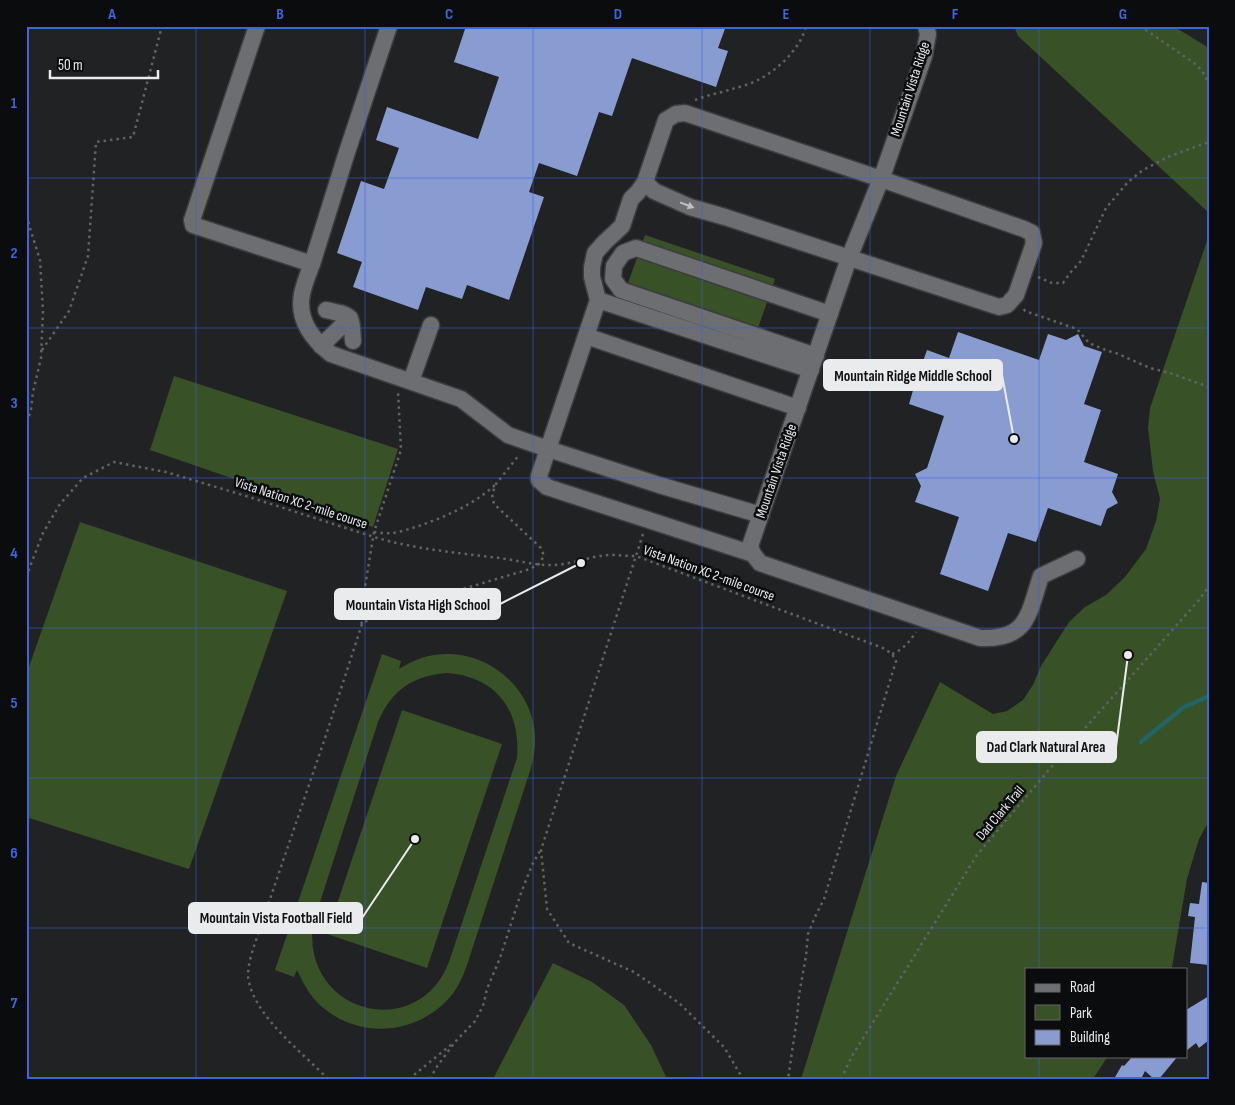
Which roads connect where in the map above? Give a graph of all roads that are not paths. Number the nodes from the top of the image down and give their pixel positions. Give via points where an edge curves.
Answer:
1 (257, 26) edge
2 (389, 26) edge
3 (926, 26) edge
4 (881, 179) junction
5 (645, 182) junction
6 (850, 258) junction
7 (312, 264) junction
8 (598, 300) junction
9 (326, 310) dead end
10 (830, 314) junction
11 (350, 318) junction
12 (431, 325) dead end
13 (586, 336) junction
14 (353, 341) dead end
15 (321, 346) junction
16 (813, 363) junction
17 (406, 379) junction
18 (798, 408) junction
19 (548, 449) junction
20 (761, 515) junction
21 (753, 554) junction
22 (1077, 559) dead end

1 - 7 lane via 193,225
2 - 7 lane
3 - 4 lane, Mountain Vista Ridge via 928,34 924,56
4 - 5 lane via 686,113 666,120
4 - 6 lane, Mountain Vista Ridge
4 - 6 lane via 1032,233 1034,243 1016,295 1007,305 999,307
5 -> 6 lane via 654,191 690,207
5 - 8 lane via 631,199 622,226 595,253 592,277
6 - 10 lane, Mountain Vista Ridge
7 - 15 lane via 302,295 302,310 306,325
8 - 13 lane
8 - 16 lane
9 - 11 lane
10 - 16 lane, Mountain Vista Ridge
10 - 16 lane via 636,248 623,253 614,266 613,279 620,290
11 - 14 lane
11 - 15 lane
12 - 17 lane
13 - 18 lane
13 - 19 lane
15 - 17 lane via 331,354
16 - 18 lane, Mountain Vista Ridge
17 - 19 lane via 462,398 508,435
18 - 20 lane, Mountain Vista Ridge
19 - 20 lane
19 - 21 lane via 539,476 547,487
20 - 21 lane, Mountain Vista Ridge via 750,546
21 - 22 lane via 760,563 774,569 980,638 1002,638 1021,627 1028,616 1041,576

